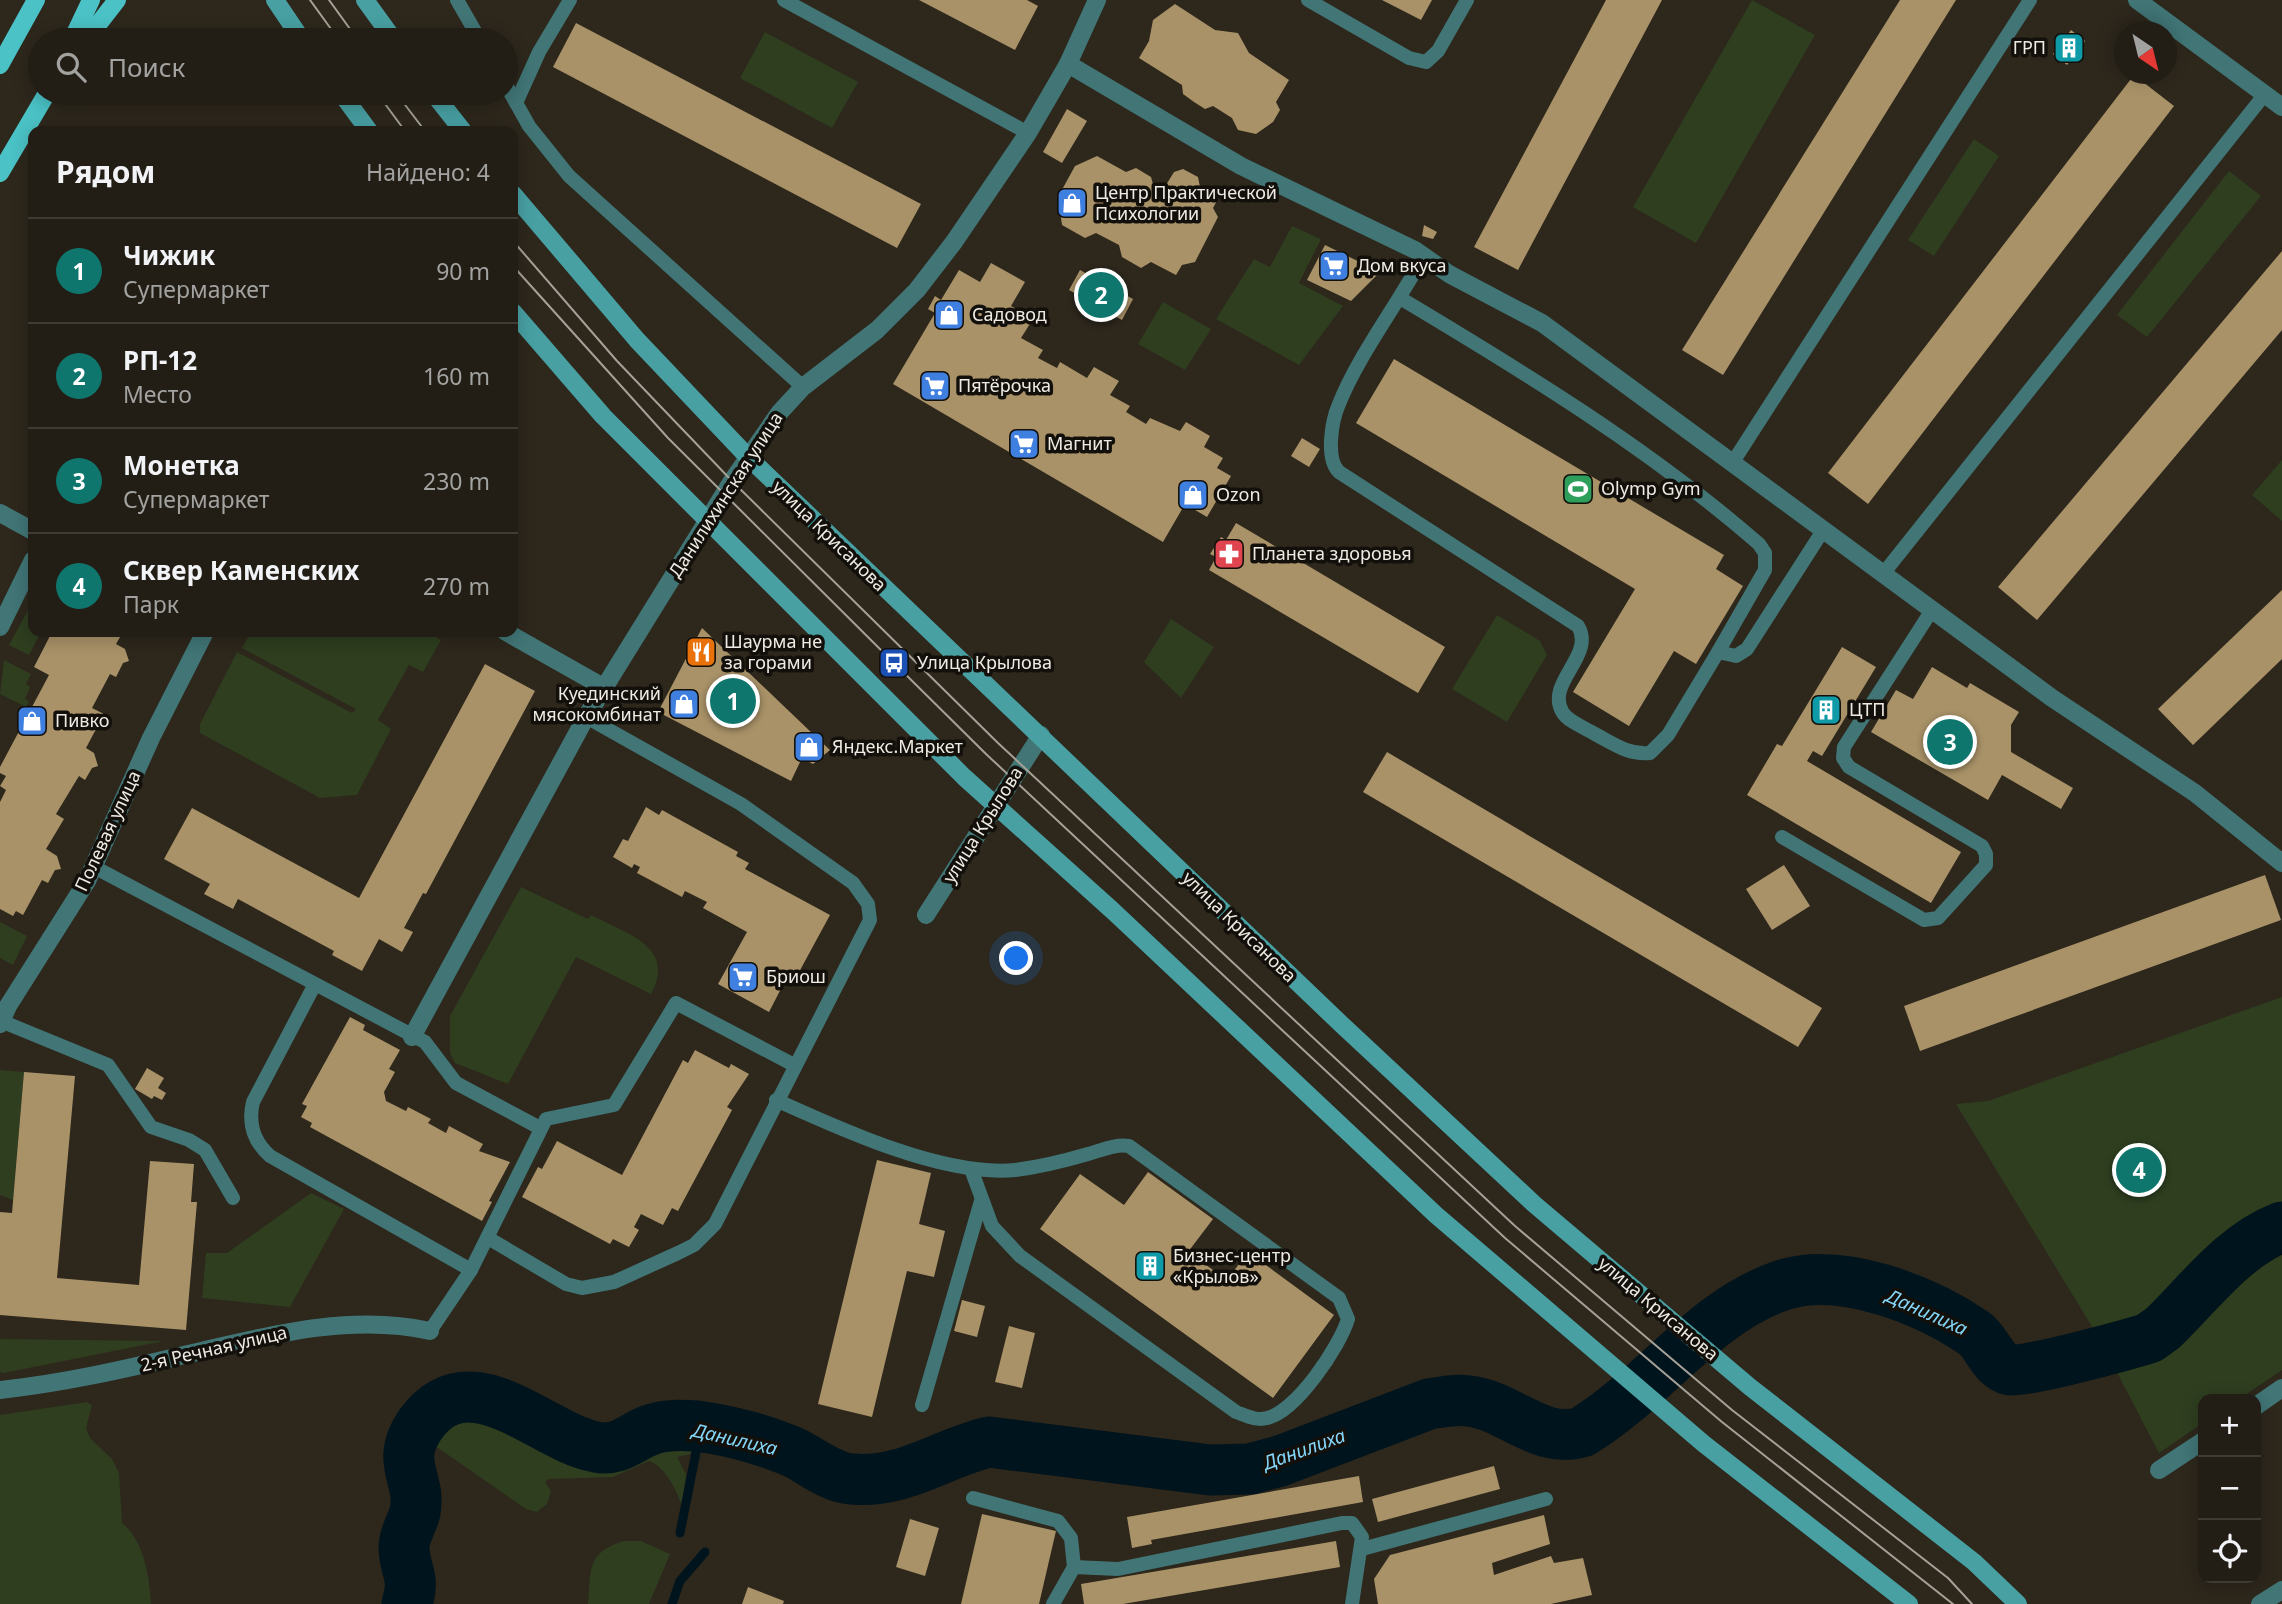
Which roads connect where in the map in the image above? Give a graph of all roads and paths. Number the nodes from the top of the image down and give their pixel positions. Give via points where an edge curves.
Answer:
1 (36, 0) edge
2 (91, 0) edge
3 (117, 0) edge
4 (275, 0) edge
5 (365, 0) edge
6 (457, 0) edge
7 (570, 0) edge
8 (784, 0) edge
9 (1097, 0) edge
10 (1308, 0) edge
11 (1467, 0) edge
12 (2030, 0) edge
13 (2137, 0) edge
14 (78, 28) edge
15 (95, 28) edge
16 (294, 28) edge
17 (385, 28) edge
18 (473, 28) edge
19 (1068, 64) junction
20 (0, 65) edge
21 (2265, 94) junction
22 (518, 99) edge
23 (40, 105) edge
24 (350, 105) edge
25 (442, 105) edge
26 (517, 105) edge
27 (2282, 107) edge
28 (365, 126) edge
29 (459, 126) edge
30 (1028, 133) junction
31 (0, 173) edge
32 (518, 200) edge
33 (1423, 257) junction
34 (1400, 298) junction
35 (518, 318) edge
36 (803, 387) junction
37 (748, 457) junction
38 (1733, 462) junction
39 (0, 513) edge
40 (707, 518) junction
41 (28, 528) edge
42 (1822, 532) junction
43 (28, 570) edge
44 (1883, 573) junction
45 (1932, 610) junction
46 (0, 627) edge
47 (202, 637) edge
48 (515, 637) edge
49 (1718, 652) junction
50 (605, 688) junction
51 (586, 717) junction
52 (1041, 735) junction
53 (996, 806) junction
54 (1782, 837) dead end
55 (2282, 863) edge
56 (94, 867) junction
57 (926, 915) dead end
58 (314, 986) junction
59 (2, 1013) edge
60 (412, 1037) junction
61 (794, 1065) junction
62 (776, 1100) junction
63 (540, 1128) junction
64 (971, 1169) junction
65 (233, 1198) dead end
66 (981, 1200) junction
67 (488, 1238) junction
68 (471, 1270) junction
69 (430, 1331) joint
70 (2282, 1388) edge
71 (0, 1390) edge
72 (2261, 1403) edge
73 (922, 1405) dead end
74 (2198, 1444) edge
75 (2159, 1470) dead end
76 (973, 1499) dead end
77 (1546, 1499) dead end
78 (1362, 1549) junction
79 (1074, 1567) junction
80 (2282, 1590) edge
81 (1053, 1604) edge
82 (1352, 1604) edge
83 (1909, 1604) edge
84 (2018, 1604) edge
85 (2260, 1604) edge

1 - 20 main road
2 - 14 main road
3 - 15 main road
4 - 16 main road
5 - 17 main road
6 - 18 lane
7 - 22 lane
8 - 30 lane
9 - 19 street, Данилихинская улица
10 - 11 lane via 1409,58 1426,62 1438,51
12 - 38 lane
13 - 21 street
19 - 30 street, Данилихинская улица
19 - 33 street via 1241,166
21 - 27 street
21 - 44 lane
23 - 31 main road
24 - 28 main road
25 - 29 main road
26 - 36 lane via 569,176
30 - 36 street, Данилихинская улица via 917,290 877,330
32 - 37 main road, улица Крисанова via 637,340
33 - 34 lane
33 - 38 street via 1542,323
34 - 49 lane via 1618,436 1759,544 1765,553 1765,570
34 - 49 lane via 1338,405 1335,468 1578,626 1583,644 1560,691 1563,713 1627,752 1650,753 1661,746
35 - 40 main road via 603,416
36 - 37 street, Данилихинская улица
37 - 40 street, Данилихинская улица
37 - 52 main road, улица Крисанова
38 - 42 street
39 - 41 street
40 - 50 street, Данилихинская улица
40 - 53 main road
42 - 44 street
42 - 49 lane via 1747,649 1736,656
43 - 46 street
44 - 45 street
45 - 54 lane via 1844,747 1843,758 1849,766 1982,846 1986,866 1938,918 1924,920
45 - 55 street via 2052,698 2195,793
47 - 56 street, Полевая улица
48 - 50 street
50 - 51 street, Данилихинская улица
51 - 60 street, Данилихинская улица
51 - 61 lane via 741,804 853,883 864,896 870,913 867,930
52 - 53 street, улица Крылова
52 - 84 main road, улица Крисанова via 1534,1204
53 - 57 street, улица Крылова
53 - 83 main road via 1507,1277 1704,1444
56 - 58 lane
56 - 59 street, Полевая улица via 51,942
58 - 60 lane
58 - 68 lane via 253,1102 251,1124 257,1140 270,1156
59 - 65 lane via 108,1065 151,1127 205,1150
60 - 63 lane via 425,1042 456,1083
61 - 62 lane
61 - 63 lane via 676,1003 614,1105 546,1119
62 - 64 lane via 882,1145
62 - 67 lane via 715,1224 694,1245 678,1253 614,1282 582,1288 566,1284
63 - 67 lane
64 - 66 lane
64 - 66 lane via 1016,1170 1109,1147 1141,1151 1339,1298 1347,1312 1345,1328 1292,1403 1270,1418 1248,1417 1020,1256 992,1226
66 - 73 lane
67 - 68 lane
68 - 69 lane
69 - 71 street, 2-я Речная улица via 398,1325 316,1328 69,1381
70 - 72 street
74 - 75 street
76 - 79 lane via 1058,1521 1071,1538
77 - 78 lane
78 - 79 lane via 1359,1529 1342,1522 1118,1569
78 - 82 lane
79 - 81 lane
80 - 85 street

